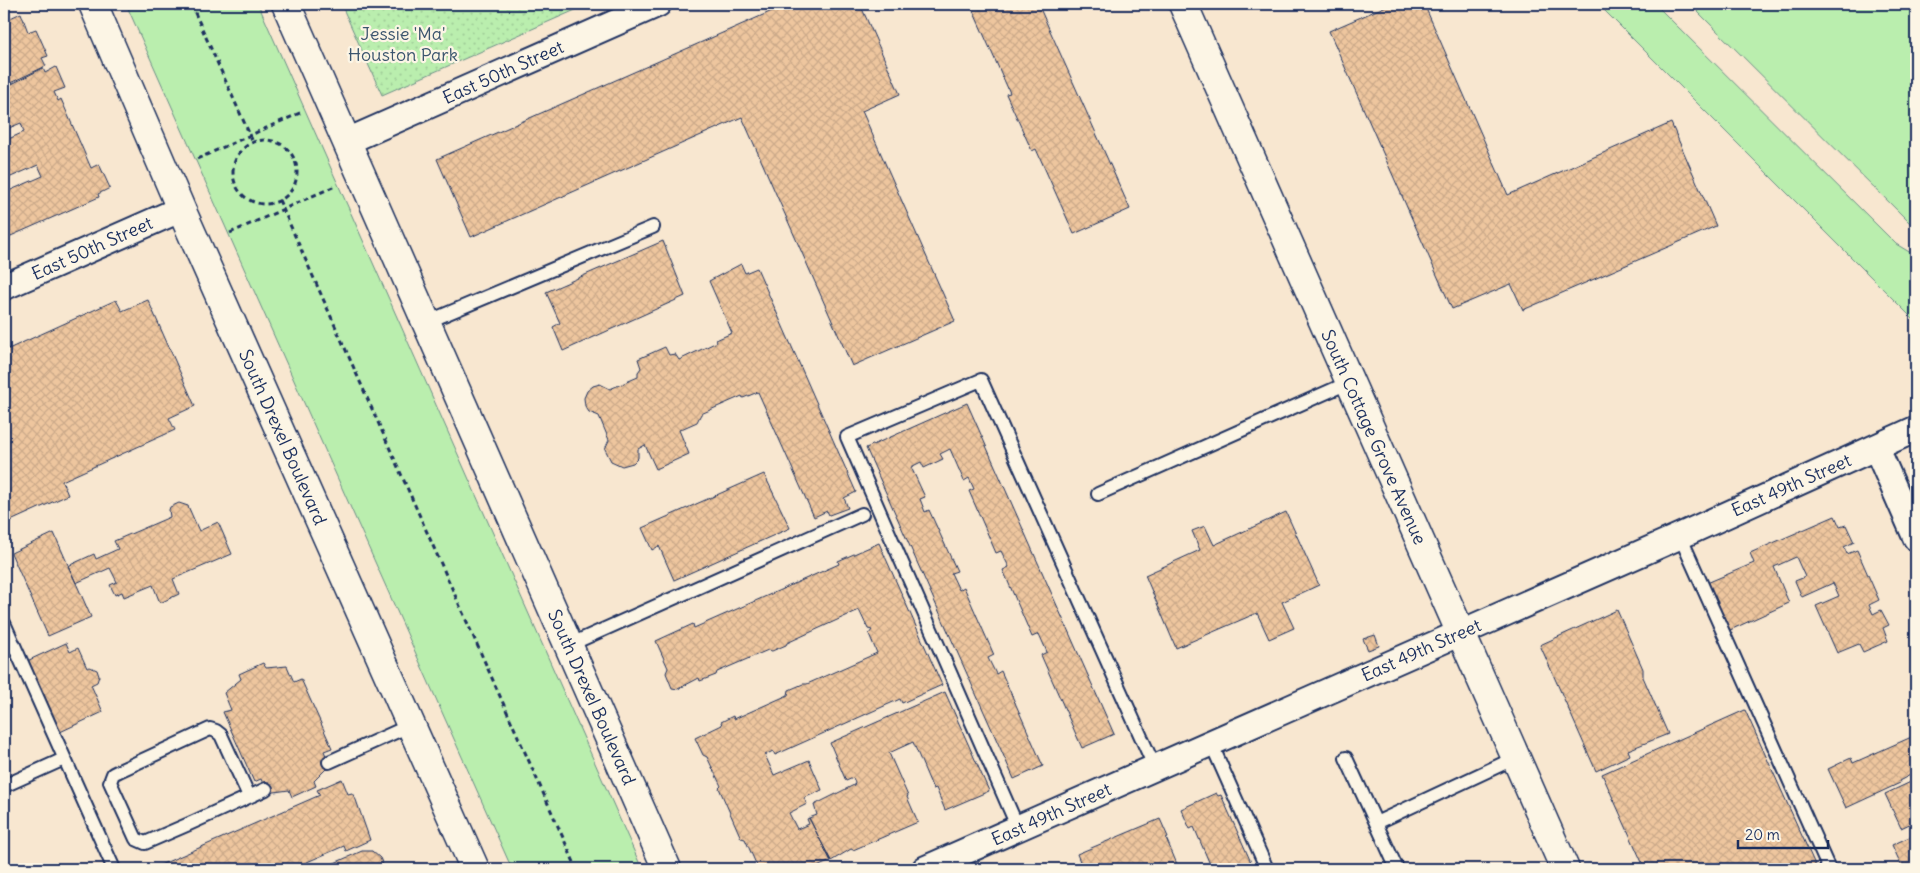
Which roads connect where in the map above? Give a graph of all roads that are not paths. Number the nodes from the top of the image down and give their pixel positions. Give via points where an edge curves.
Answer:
1 (93, 4) edge
2 (286, 4) edge
3 (658, 4) edge
4 (1183, 4) edge
5 (348, 141) junction
6 (181, 209) junction
7 (653, 227) dead end
8 (4, 287) edge
9 (427, 322) junction
10 (1350, 382) junction
11 (1916, 429) edge
12 (1876, 447) junction
13 (1098, 494) dead end
14 (862, 514) dead end
15 (1680, 536) junction
16 (1916, 538) edge
17 (4, 623) edge
18 (1460, 633) junction
19 (569, 645) junction
20 (411, 725) junction
21 (1211, 743) junction
22 (1346, 758) dead end
23 (1515, 758) junction
24 (64, 759) junction
25 (329, 762) dead end
26 (1155, 768) junction
27 (4, 786) edge
28 (266, 788) dead end
29 (249, 796) junction
30 (1376, 823) junction
31 (1018, 828) junction
32 (114, 869) edge
33 (475, 869) edge
34 (667, 869) edge
35 (925, 869) edge
36 (1267, 869) edge
37 (1396, 869) edge
38 (1565, 869) edge
39 (1829, 869) edge

1 - 6 street, South Drexel Boulevard
2 - 5 street, South Drexel Boulevard
3 - 5 street, East 50th Street
4 - 10 street, South Cottage Grove Avenue
5 - 9 street, South Drexel Boulevard
6 - 8 street, East 50th Street
6 - 20 street, South Drexel Boulevard
7 - 9 lane
9 - 19 street, South Drexel Boulevard
10 - 13 lane
10 - 18 street, South Cottage Grove Avenue
11 - 12 street, East 49th Street
12 - 15 street, East 49th Street
12 - 16 street
14 - 19 lane
15 - 18 street, East 49th Street
15 - 39 lane
17 - 24 lane
18 - 21 street, East 49th Street
18 - 23 street, South Cottage Grove Avenue
19 - 34 street, South Drexel Boulevard
20 - 25 lane
20 - 33 street, South Drexel Boulevard
21 - 26 street, East 49th Street
21 - 36 lane
22 - 30 lane
23 - 30 lane
23 - 38 street, South Cottage Grove Avenue
24 - 27 lane
24 - 32 lane
26 - 31 street, East 49th Street
26 - 31 lane via 981,380 847,437
28 - 29 lane
29 - 29 lane via 145,842 136,839 110,782 113,774 210,729 221,735
30 - 37 lane
31 - 35 street, East 49th Street

